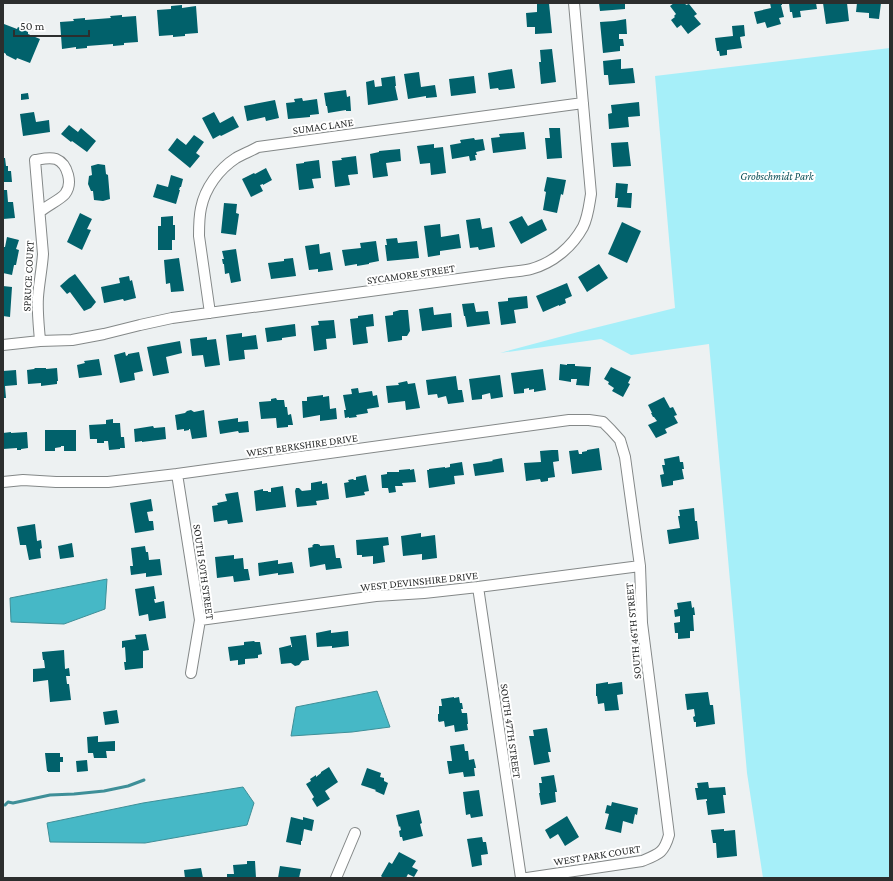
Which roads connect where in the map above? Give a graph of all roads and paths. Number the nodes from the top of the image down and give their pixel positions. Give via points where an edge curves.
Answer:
1 (574, 3) edge
2 (584, 103) junction
3 (40, 212) junction
4 (210, 313) junction
5 (40, 341) junction
6 (3, 345) edge
7 (603, 422) joint
8 (177, 474) junction
9 (3, 482) edge
10 (640, 566) junction
11 (478, 587) junction
12 (200, 620) junction
13 (191, 673) dead end
14 (355, 834) dead end
15 (666, 846) joint
16 (336, 878) edge
17 (521, 878) edge
18 (527, 878) edge

1 - 2 street, SYCAMORE STREET
2 - 4 street, SYCAMORE STREET via 591,194 588,212 583,227 575,239 566,250 548,262 532,269
2 - 4 street, SUMAC LANE via 276,144 258,147 236,158 223,168 209,187 201,207 199,236
3 - 3 street, SPRUCE COURT via 65,194 69,185 65,166 58,160 35,160
3 - 5 street, SPRUCE COURT via 43,254 37,309
4 - 5 street, SYCAMORE STREET via 172,318 72,340
5 - 6 street, SYCAMORE STREET
7 - 8 street, WEST BERKSHIRE DRIVE via 569,420
7 - 10 street, SOUTH 46TH STREET via 620,440 625,457
8 - 9 street, WEST BERKSHIRE DRIVE via 108,482
8 - 12 street, SOUTH 50TH STREET
10 - 11 street, WEST DEVINSHIRE DRIVE
10 - 15 street, SOUTH 46TH STREET via 642,623 669,835
11 - 12 street, WEST DEVINSHIRE DRIVE via 376,596
11 - 17 street, SOUTH 47TH STREET
12 - 13 street, SOUTH 50TH STREET
14 - 16 street
15 - 18 street, WEST PARK COURT via 658,854 642,860

